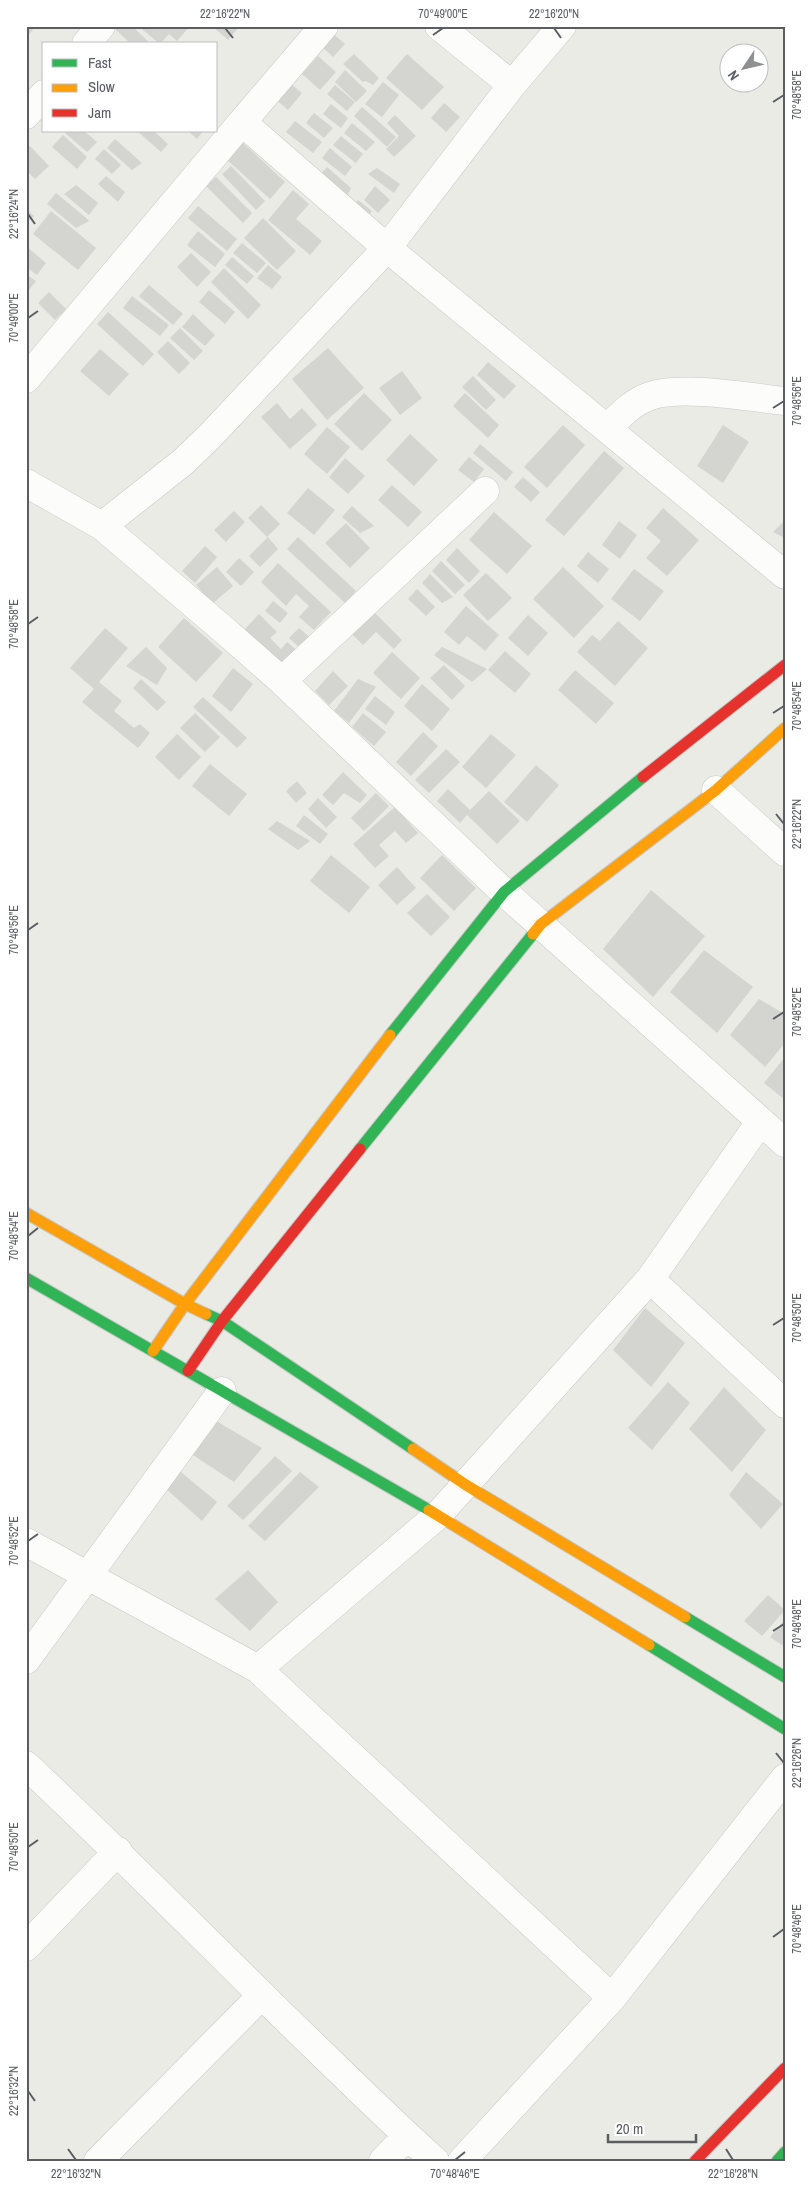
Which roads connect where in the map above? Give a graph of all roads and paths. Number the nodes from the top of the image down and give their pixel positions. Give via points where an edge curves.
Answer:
1 (101, 26) edge
2 (324, 26) edge
3 (439, 26) edge
4 (562, 26) edge
5 (88, 42) edge
6 (512, 85) junction
7 (42, 96) edge
8 (26, 115) edge
9 (242, 122) junction
10 (387, 248) junction
11 (26, 379) edge
12 (785, 401) edge
13 (608, 428) junction
14 (26, 484) edge
15 (485, 491) dead end
16 (102, 526) junction
17 (785, 575) edge
18 (785, 665) edge
19 (282, 681) junction
20 (785, 728) edge
21 (716, 790) junction
22 (785, 852) edge
23 (504, 892) junction
24 (541, 924) junction
25 (760, 1122) junction
26 (785, 1144) edge
27 (26, 1213) edge
28 (26, 1278) edge
29 (650, 1279) junction
30 (185, 1304) junction
31 (222, 1322) junction
32 (153, 1352) junction
33 (188, 1371) junction
34 (222, 1391) junction
35 (785, 1404) edge
36 (466, 1485) junction
37 (438, 1516) junction
38 (26, 1542) edge
39 (87, 1577) junction
40 (26, 1660) edge
41 (258, 1669) junction
42 (785, 1677) edge
43 (785, 1729) edge
44 (26, 1765) edge
45 (785, 1778) edge
46 (118, 1851) junction
47 (26, 1947) edge
48 (262, 1995) junction
49 (612, 1998) junction
50 (785, 2068) edge
51 (407, 2136) junction
52 (785, 2152) edge
53 (98, 2161) edge
54 (383, 2161) edge
55 (436, 2161) edge
56 (462, 2161) edge
57 (695, 2161) edge
58 (777, 2161) edge

1 - 5 street
2 - 9 street
3 - 6 street
4 - 6 street
6 - 10 street
7 - 8 street
9 - 10 street
9 - 11 street
10 - 13 street
10 - 16 street via 203,443
12 - 13 street via 674,390 650,396 628,408
13 - 17 street
14 - 16 street
15 - 19 street
16 - 19 street
18 - 23 street
19 - 23 street
20 - 21 street
21 - 22 street
21 - 24 street
23 - 24 street
23 - 30 street via 424,991
24 - 25 street
24 - 31 street
25 - 26 street
25 - 29 street
27 - 30 street
28 - 32 street
29 - 35 street
29 - 36 street
30 - 31 street
30 - 32 street
31 - 33 street
31 - 36 street
32 - 33 street
33 - 34 street
34 - 37 street
34 - 39 street
36 - 37 street
36 - 42 street
37 - 41 street
37 - 43 street
38 - 39 street
39 - 40 street
39 - 41 street
41 - 49 street
44 - 46 street
45 - 49 street
46 - 47 street
46 - 48 street
48 - 51 street
48 - 53 street
49 - 56 street
50 - 57 street
51 - 54 street
51 - 55 street
52 - 58 street

